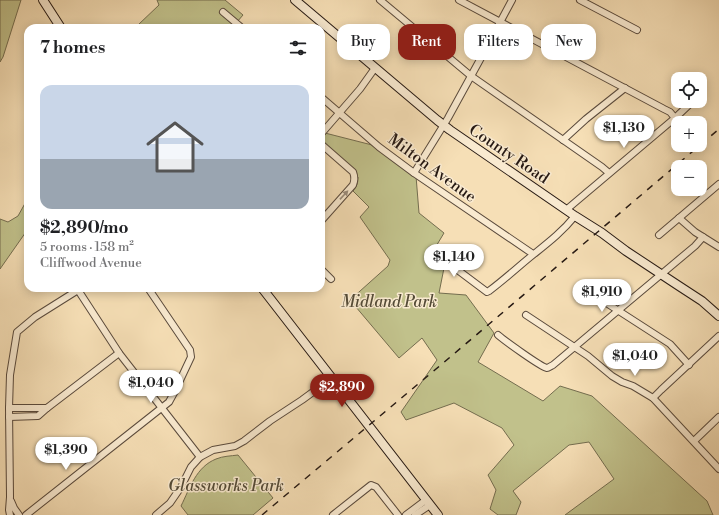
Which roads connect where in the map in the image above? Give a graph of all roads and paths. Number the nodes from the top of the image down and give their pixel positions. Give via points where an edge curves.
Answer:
1 (43, 0) edge
2 (295, 0) edge
3 (380, 0) edge
4 (459, 0) edge
5 (512, 0) edge
6 (580, 0) edge
7 (223, 12) dead end
8 (500, 22) junction
9 (58, 24) edge
10 (237, 24) edge
11 (323, 24) edge
12 (325, 26) edge
13 (637, 30) dead end
14 (375, 68) junction
15 (471, 76) junction
16 (625, 88) junction
17 (325, 101) edge
18 (686, 108) edge
19 (339, 113) junction
20 (673, 116) edge
21 (677, 116) edge
22 (671, 121) edge
23 (443, 125) junction
24 (325, 129) edge
25 (563, 140) junction
26 (325, 148) edge
27 (414, 173) junction
28 (609, 173) junction
29 (719, 184) edge
30 (566, 210) junction
31 (325, 216) edge
32 (575, 216) junction
33 (679, 218) junction
34 (659, 235) dead end
35 (703, 237) junction
36 (719, 247) edge
37 (431, 250) dead end
38 (533, 254) junction
39 (325, 273) edge
40 (662, 274) junction
41 (331, 279) dead end
42 (73, 292) edge
43 (80, 292) edge
44 (151, 292) edge
45 (265, 292) edge
46 (597, 295) dead end
47 (618, 311) junction
48 (526, 315) dead end
49 (719, 316) edge
50 (498, 335) dead end
51 (719, 336) edge
52 (574, 348) junction
53 (119, 352) junction
54 (689, 365) junction
55 (332, 378) junction
56 (653, 398) junction
57 (162, 407) junction
58 (9, 408) junction
59 (47, 408) junction
60 (9, 417) junction
61 (719, 417) edge
62 (694, 441) junction
63 (200, 457) junction
64 (719, 468) edge
65 (10, 497) junction
66 (428, 502) junction
67 (10, 515) edge
68 (19, 515) edge
69 (26, 515) edge
70 (156, 515) edge
71 (333, 515) edge
72 (398, 515) edge
73 (406, 515) edge
74 (416, 515) edge
75 (438, 515) edge

1 - 9 street
2 - 11 street, County Road
3 - 15 street
4 - 8 street
5 - 8 street
6 - 13 street
7 - 10 street
8 - 15 street
8 - 16 street
12 - 14 street, County Road
14 - 19 street
14 - 23 street, County Road
15 - 23 street
15 - 25 street
16 - 20 street
16 - 25 street
17 - 19 street, Milton Avenue
18 - 21 street
19 - 24 street
19 - 27 street, Milton Avenue
22 - 28 street
23 - 27 street
23 - 30 street, County Road
25 - 28 street
31 -> 26 street via 355,180 352,172
27 - 38 street, Milton Avenue
28 - 30 street
29 - 33 street
30 - 32 street, County Road
32 - 38 street
32 - 40 street, County Road
33 - 34 street
33 - 35 street
35 - 36 street
35 - 40 street
37 - 38 street via 487,292 510,276
39 - 41 street
40 - 47 street
40 - 49 street, County Road
42 - 58 street via 17,332 10,375
43 - 53 street
44 - 57 street via 190,350 191,356 176,390 169,402
45 - 55 street
46 - 47 street
47 - 52 street
47 - 54 street via 670,344
48 - 52 street
50 - 52 street via 547,368
51 - 54 street
52 - 56 street via 612,376
53 - 57 street
53 - 59 street
54 - 56 street
55 - 63 street via 244,441 235,446 213,450
55 - 66 street
56 - 62 street
57 - 63 street
57 - 69 street
58 - 59 street
58 - 60 street
59 - 60 street via 38,416
60 - 65 street
61 - 62 street
62 - 64 street
63 - 70 street via 191,467 170,503
65 - 67 street
65 - 68 street
66 - 73 street
66 - 74 street
66 - 75 street
71 - 72 street via 371,485 376,487

